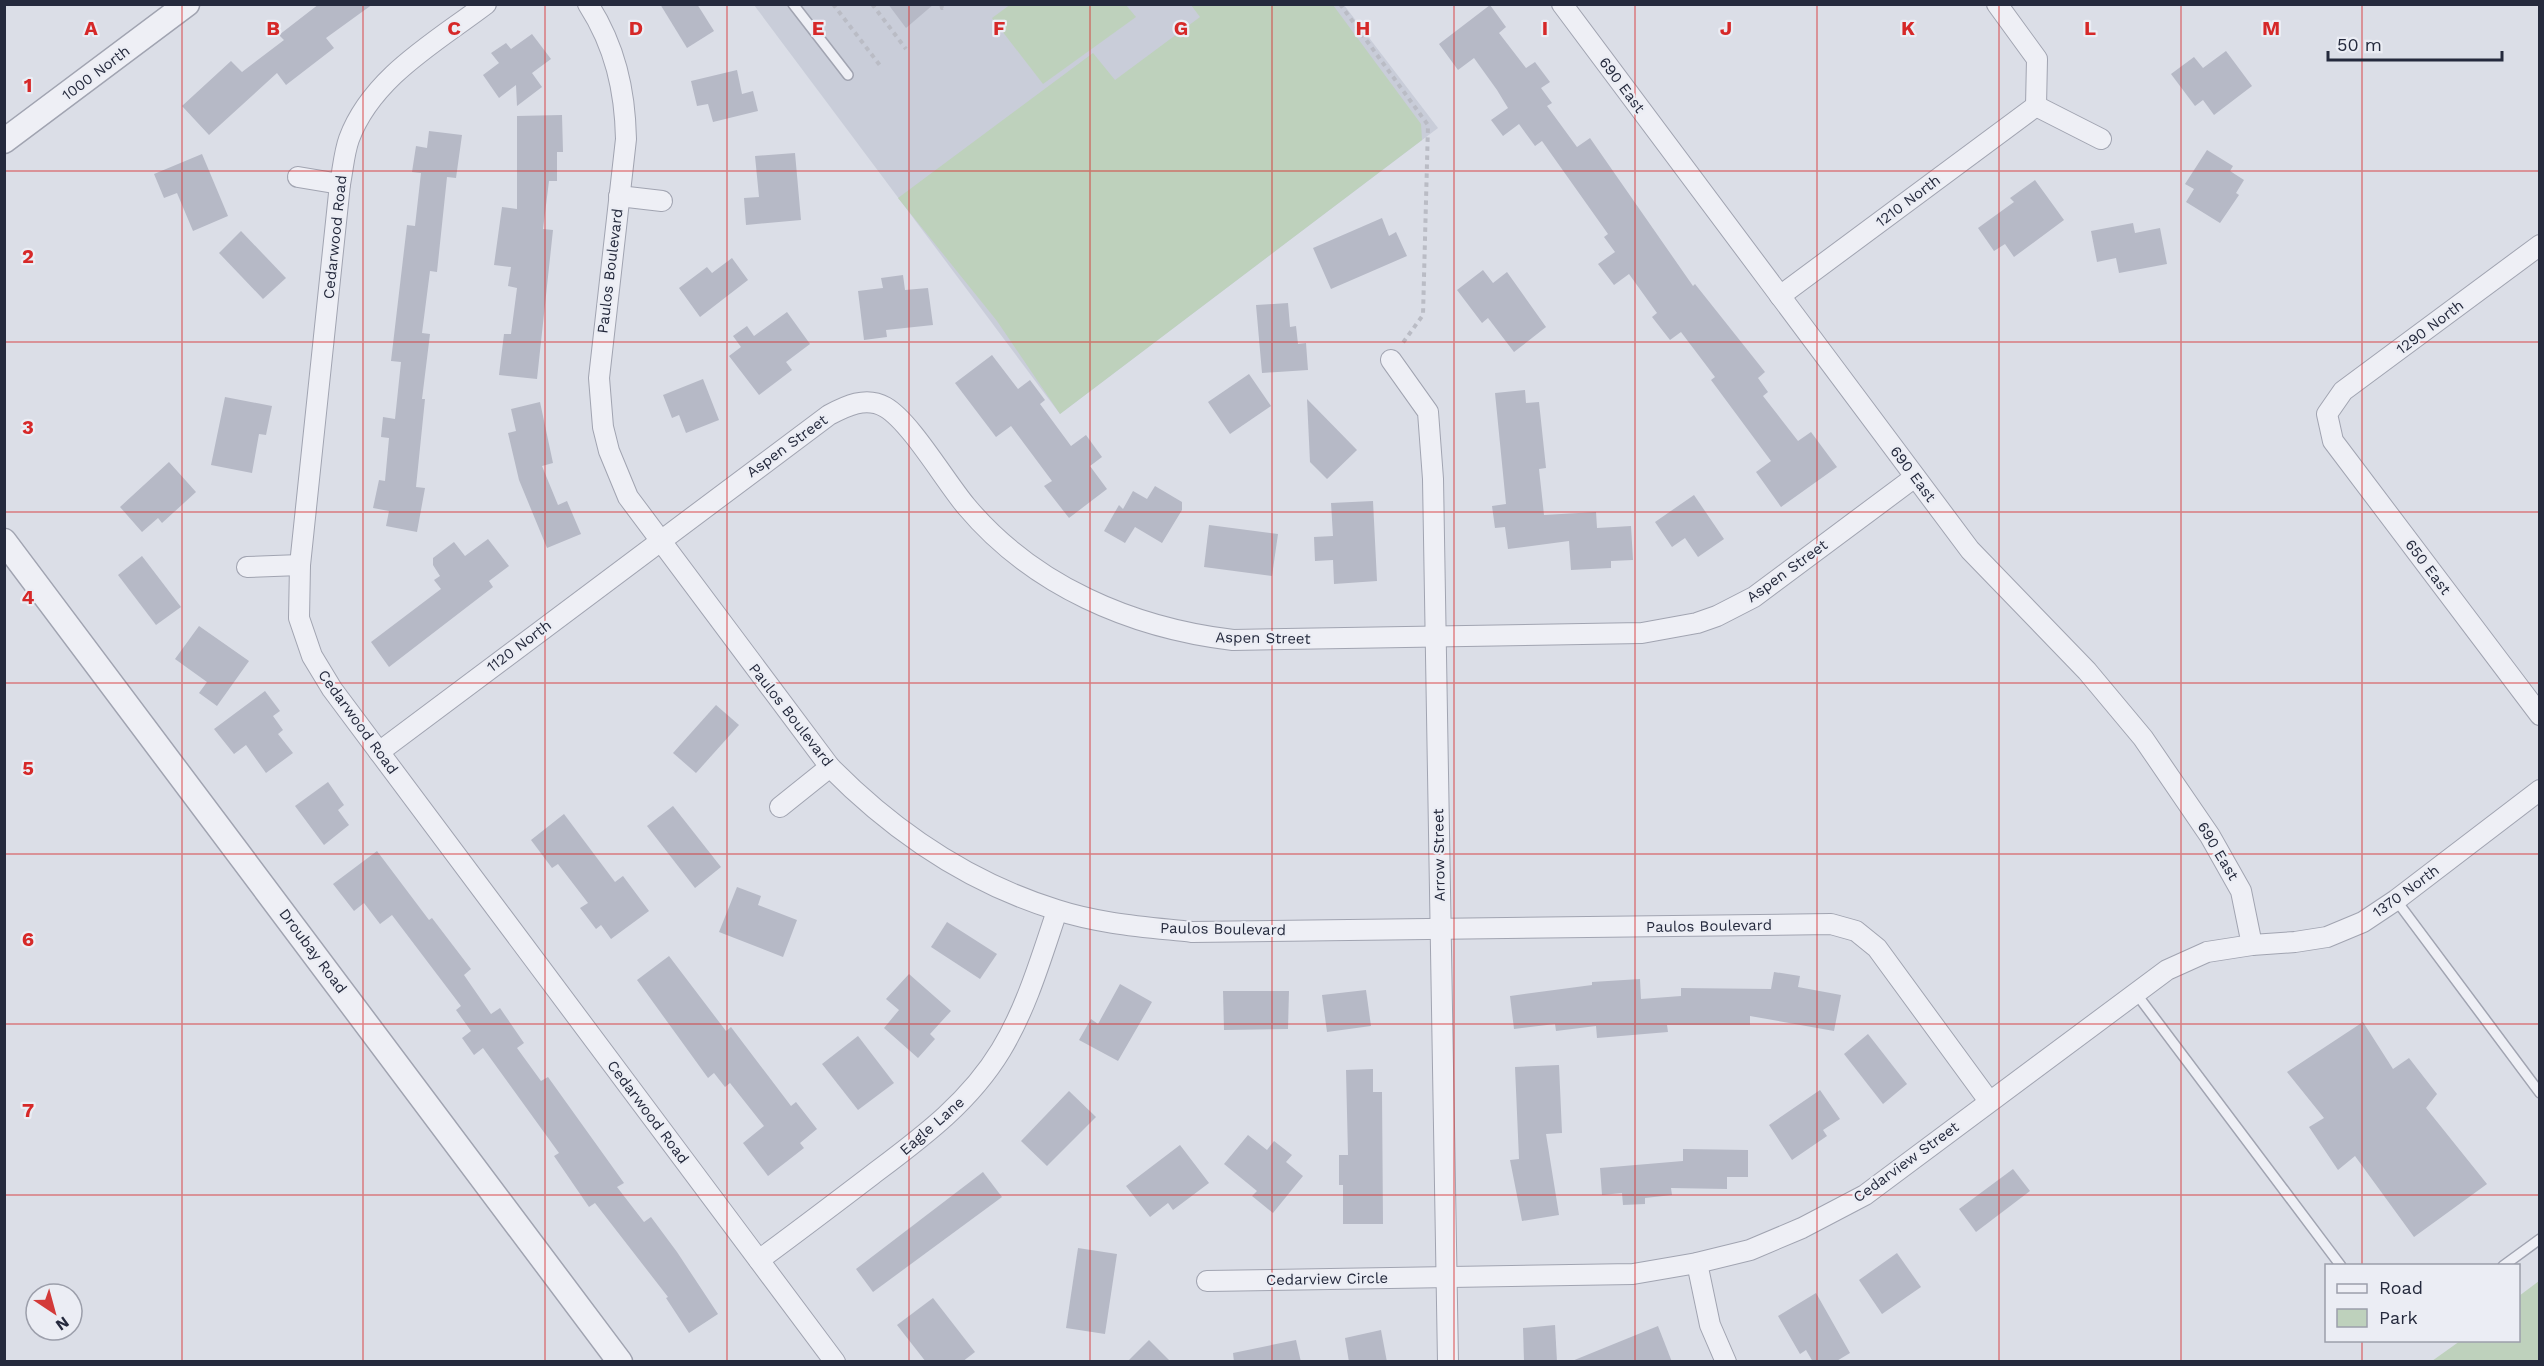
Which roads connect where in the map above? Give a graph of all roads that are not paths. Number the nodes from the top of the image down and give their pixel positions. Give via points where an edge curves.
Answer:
1 (187, 4) edge
2 (486, 4) edge
3 (588, 4) edge
4 (793, 4) edge
5 (1562, 4) edge
6 (1997, 4) edge
7 (848, 75) dead end
8 (2036, 106) junction
9 (2101, 139) dead end
10 (4, 141) edge
11 (298, 177) dead end
12 (340, 184) junction
13 (619, 196) junction
14 (662, 201) dead end
15 (2540, 245) edge
16 (1780, 296) junction
17 (1391, 360) road end
18 (2327, 414) joint
19 (1915, 477) junction
20 (4, 541) edge
21 (660, 541) junction
22 (300, 565) junction
23 (246, 567) dead end
24 (1435, 636) junction
25 (2540, 715) edge
26 (379, 752) junction
27 (830, 767) junction
28 (2540, 790) edge
29 (780, 807) dead end
30 (2397, 900) junction
31 (1057, 910) junction
32 (1440, 929) junction
33 (2252, 945) junction
34 (2135, 991) junction
35 (2540, 1093) edge
36 (1989, 1101) junction
37 (2540, 1239) edge
38 (759, 1260) junction
39 (1697, 1263) junction
40 (2340, 1264) edge
41 (2506, 1264) edge
42 (1446, 1276) junction
43 (1208, 1281) dead end
44 (620, 1362) edge
45 (835, 1362) edge
46 (1448, 1362) edge
47 (1726, 1362) edge

1 - 10 street, 1000 North
2 - 12 street, Cedarwood Road via 398,70 375,94 349,139
3 - 13 street, Paulos Boulevard via 609,43 623,91 626,139
4 - 7 lane
5 - 16 street, 690 East
6 - 8 street via 2037,59
8 - 9 street
8 - 16 street, 1210 North
11 - 12 street
12 - 22 street, Cedarwood Road
13 - 14 street
13 - 21 street, Paulos Boulevard via 601,353 600,402 607,443 618,474 628,497
15 - 18 street, 1290 North via 2343,391
16 - 19 street, 690 East
17 - 24 street, Arrow Street via 1428,412
18 - 25 street, 650 East via 2333,441
19 - 24 street, Aspen Street via 1754,597 1697,623 1642,633
19 - 33 street, 690 East via 1970,550 2087,671 2144,738 2210,836 2241,891
20 - 44 street, Droubay Road
21 - 24 street, Aspen Street via 829,415 856,402 884,406 901,420 966,506 1015,553 1071,591 1102,606 1166,629 1233,640
21 - 26 street, 1120 North
21 - 27 street, Paulos Boulevard
22 - 23 street
22 - 26 street, Cedarwood Road via 299,618 312,656
24 - 32 street, Arrow Street
26 - 38 street, Cedarwood Road
27 - 29 street
27 - 31 street, Paulos Boulevard via 862,799 921,845 988,882
28 - 30 street, 1370 North
30 - 33 street, 1370 North via 2362,922 2327,937
30 - 35 lane
31 - 32 street, Paulos Boulevard via 1122,925 1192,932
31 - 38 street, Eagle Lane via 1014,1027 969,1094 930,1132
32 - 36 street, Paulos Boulevard via 1831,924 1856,931 1877,948
32 - 42 street, Arrow Street
33 - 34 street, Cedarview Street via 2206,952
34 - 36 street, Cedarview Street
34 - 40 lane
36 - 39 street, Cedarview Street via 1865,1195 1750,1250
37 - 41 lane
38 - 45 street, Cedarwood Road
39 - 42 street, Cedarview Street via 1633,1274
39 - 47 street via 1710,1325
42 - 43 street, Cedarview Circle
42 - 46 street, Arrow Street

